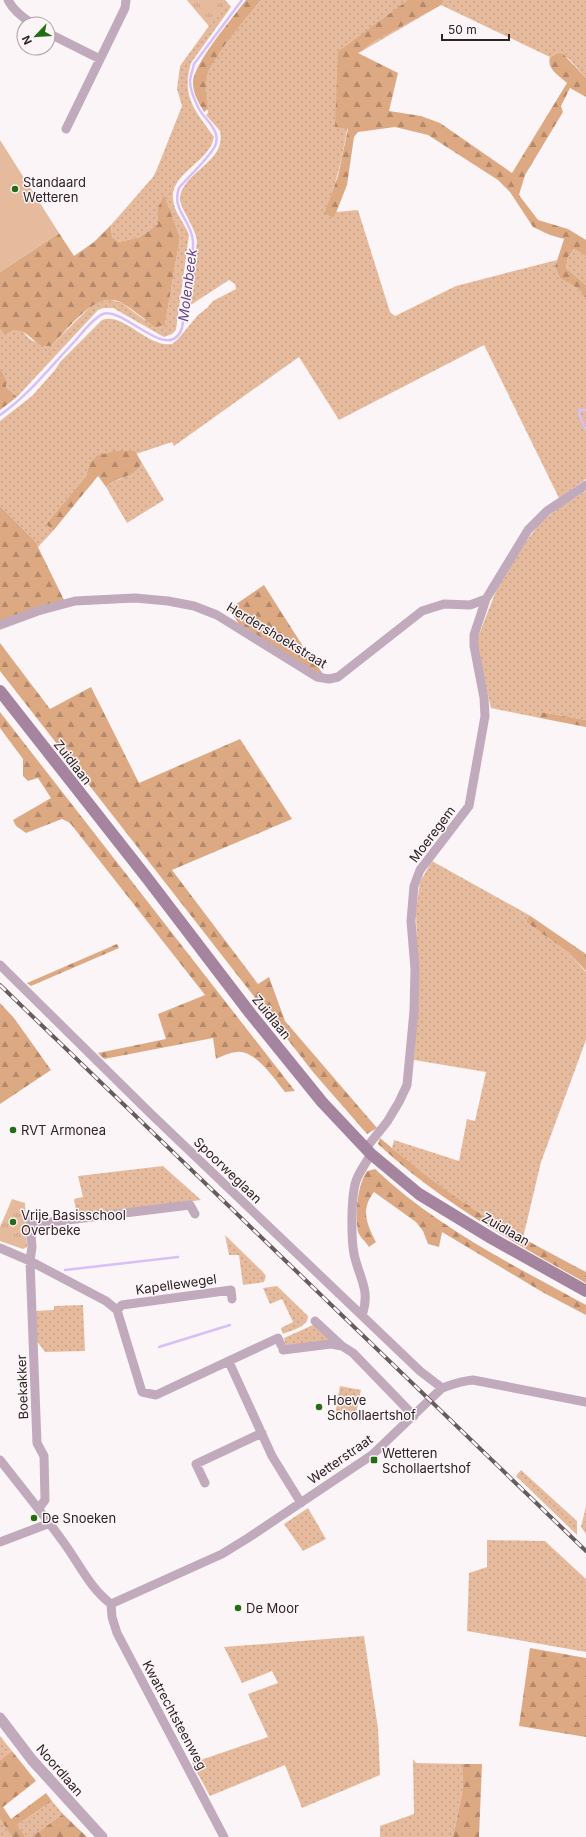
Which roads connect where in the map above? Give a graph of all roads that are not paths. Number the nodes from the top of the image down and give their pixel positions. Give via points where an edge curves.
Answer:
1 (8, 0) edge
2 (126, 0) edge
3 (21, 16) edge
4 (56, 37) edge
5 (100, 59) junction
6 (66, 129) dead end
7 (586, 485) edge
8 (486, 599) junction
9 (0, 625) edge
10 (0, 691) edge
11 (0, 965) edge
12 (368, 1151) junction
13 (195, 1214) dead end
14 (0, 1248) edge
15 (30, 1261) junction
16 (586, 1291) edge
17 (232, 1299) dead end
18 (118, 1310) junction
19 (362, 1316) junction
20 (315, 1321) dead end
21 (342, 1346) junction
22 (229, 1362) junction
23 (442, 1388) junction
24 (586, 1402) edge
25 (414, 1416) junction
26 (262, 1433) junction
27 (0, 1460) edge
28 (205, 1483) dead end
29 (301, 1503) junction
30 (39, 1508) junction
31 (50, 1523) junction
32 (0, 1542) edge
33 (111, 1604) junction
34 (0, 1718) edge
35 (102, 1837) edge
36 (224, 1837) edge

1 - 3 street
2 - 5 street via 125,8
4 - 5 street
5 - 6 street
7 - 8 street via 547,511 528,530
8 - 9 street, Herdershoekstraat via 470,605 444,604 422,611 346,672 329,679 317,677 217,615 194,606 168,601 135,598 75,601
8 - 12 street, Moeregem via 474,635 485,716 469,806 424,863 414,886 411,921 415,969 414,1011 407,1085
10 - 12 main road, Zuidlaan via 250,1014 322,1102
11 - 19 street, Spoorweglaan
12 - 16 main road, Zuidlaan via 419,1194
12 - 19 street, Moeregem via 356,1181 353,1205 354,1252 366,1291
13 - 15 street via 190,1205 30,1224
14 - 15 street
15 - 18 street via 106,1301
15 - 30 street, Boekakker via 37,1443 44,1456 45,1500
17 - 18 street, Kapellewegel via 231,1290 122,1305
18 - 22 street via 142,1392 156,1395
19 - 23 street, Spoorweglaan via 420,1371
20 - 21 street
21 - 22 street via 331,1344 282,1347 278,1338
21 - 25 street
22 - 26 street
23 - 24 street, Wetterstraat via 460,1381 473,1380
23 - 25 street, Wetterstraat
25 - 29 street, Wetterstraat via 372,1455
26 - 28 street via 196,1464
26 - 29 street via 272,1456
27 - 30 street
29 - 33 street, Wetterstraat via 222,1554
30 - 31 street
31 - 32 street
31 - 33 street via 98,1594
33 - 36 street, Kwatrechtsteenweg via 117,1633
34 - 35 street, Noordlaan via 32,1760

